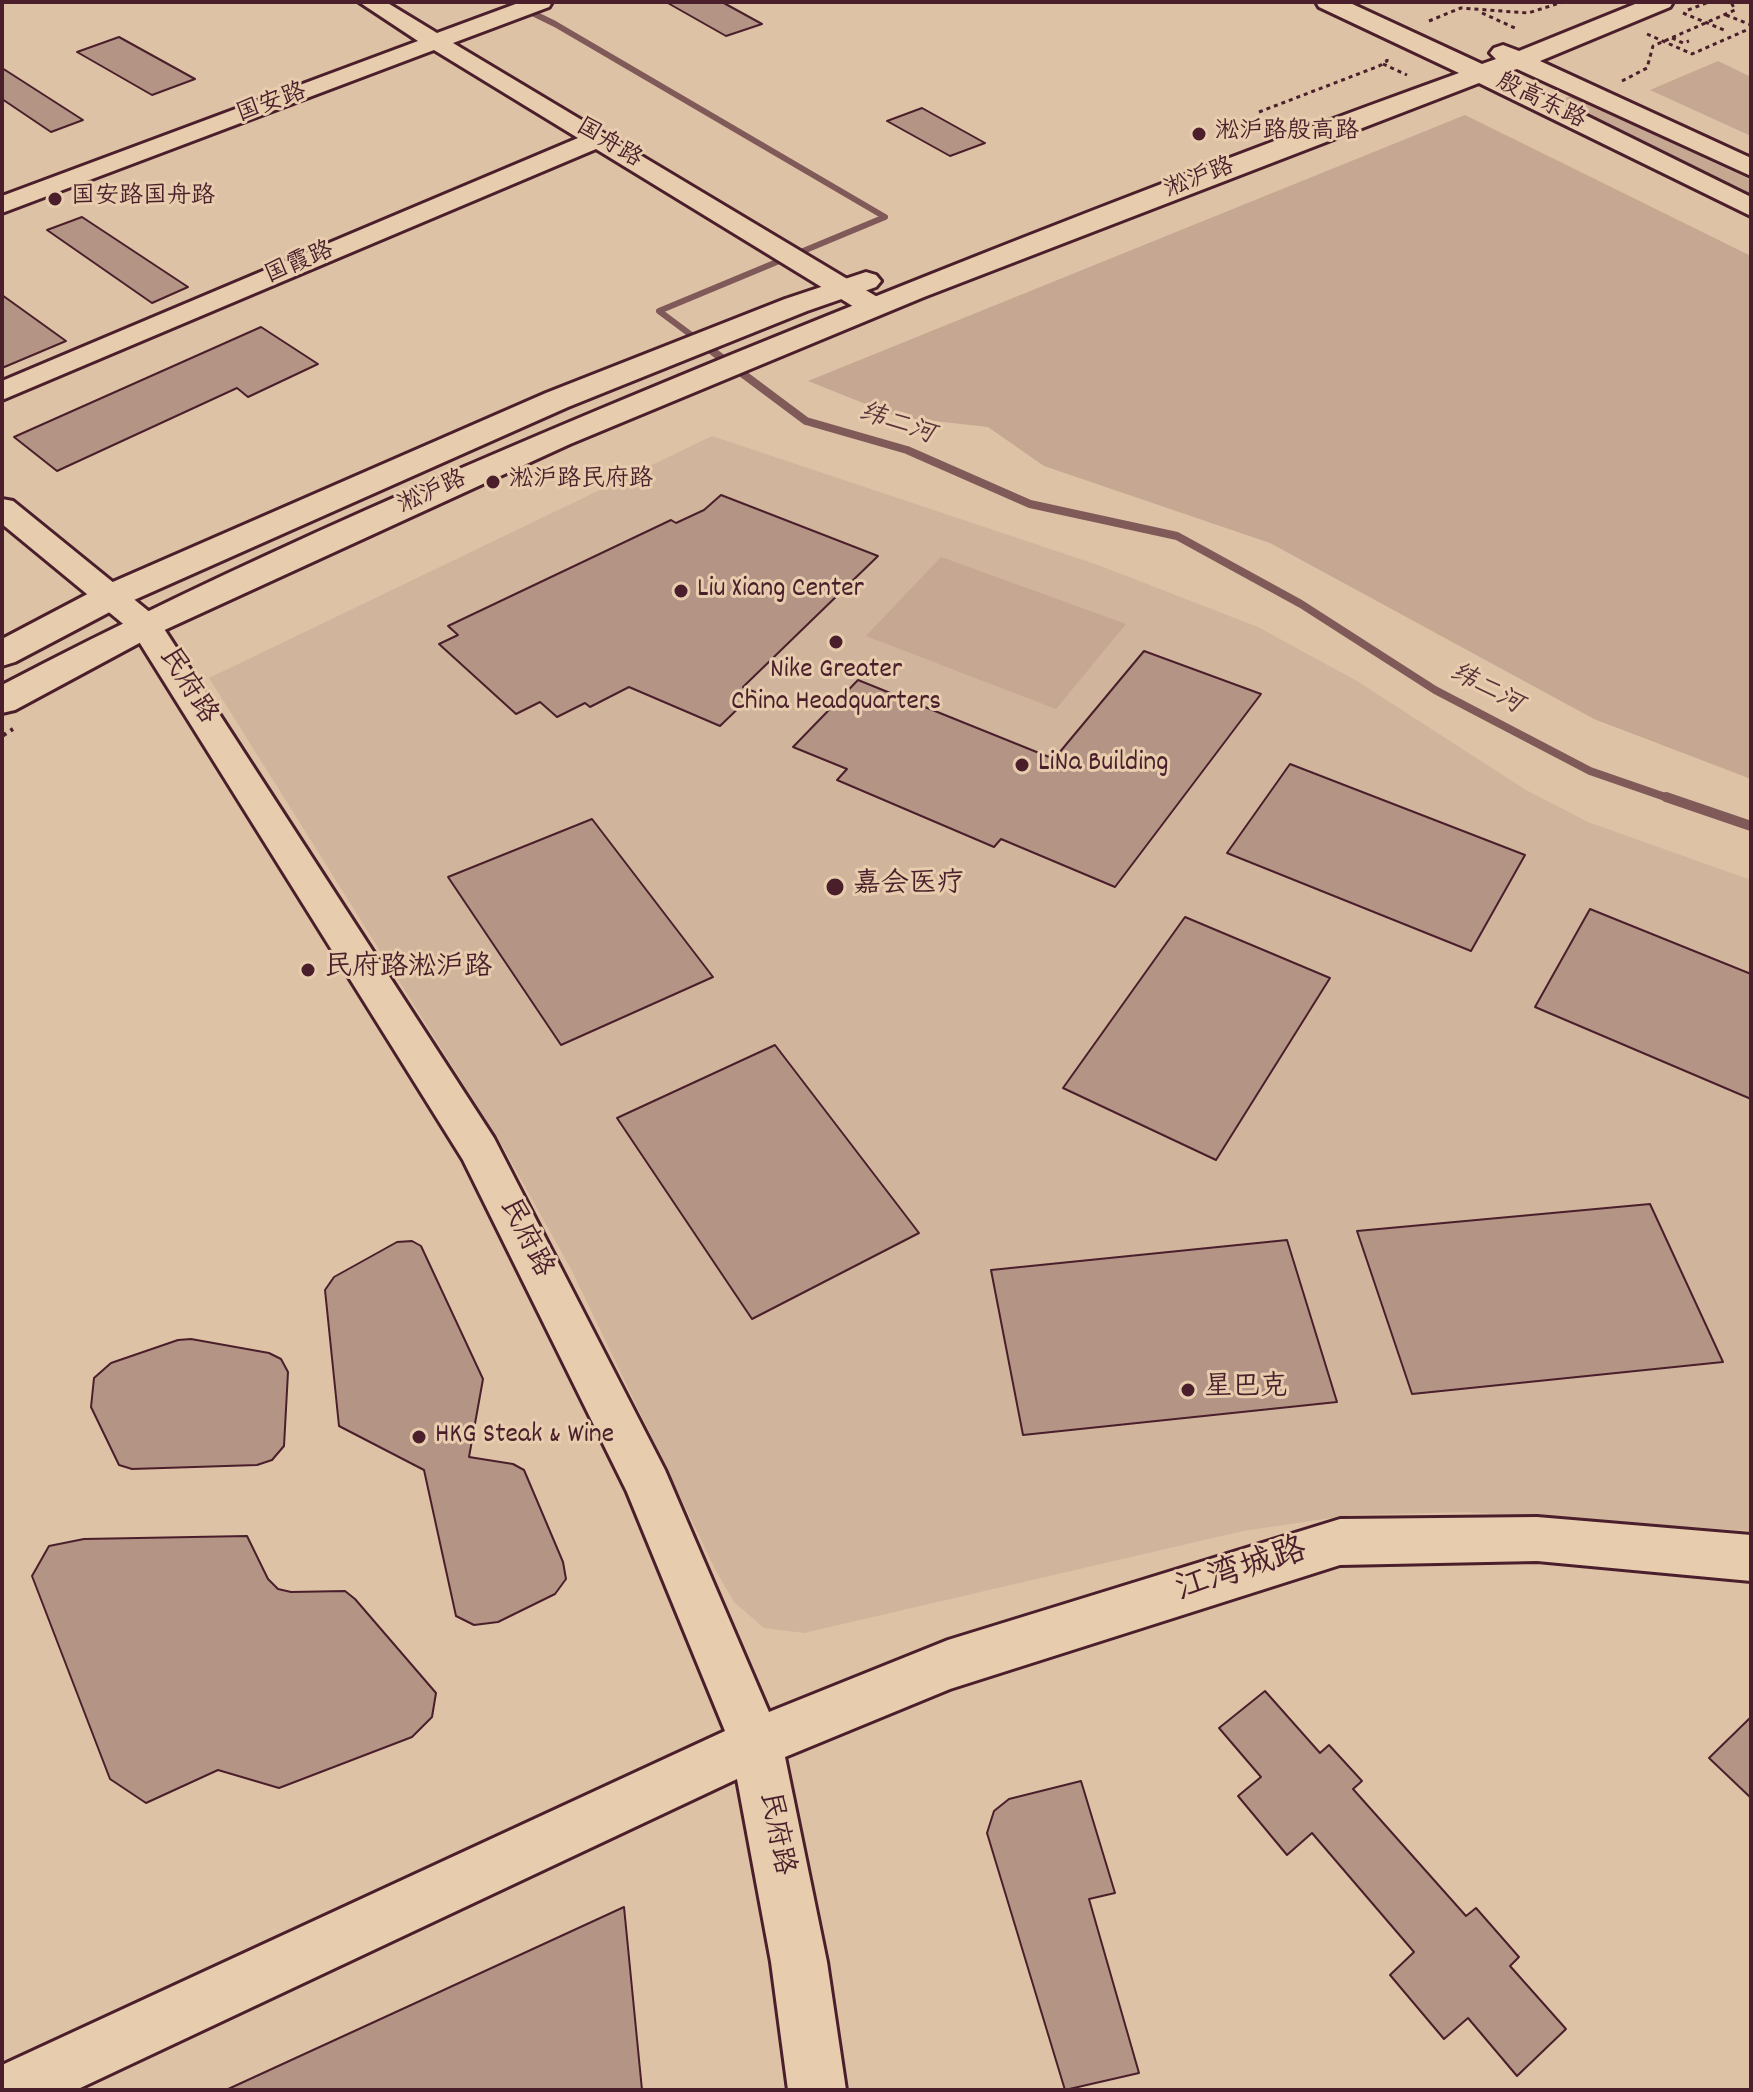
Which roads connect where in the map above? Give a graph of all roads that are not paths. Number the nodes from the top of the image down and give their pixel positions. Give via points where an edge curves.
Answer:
1 (370, 2) edge
2 (509, 2) edge
3 (541, 2) edge
4 (1328, 2) edge
5 (1387, 2) edge
6 (1672, 7) edge
7 (481, 19) junction
8 (1430, 21) dead end
9 (1519, 30) dead end
10 (428, 38) junction
11 (1481, 43) junction
12 (1444, 57) junction
13 (1518, 60) junction
14 (1414, 66) dead end
15 (1480, 73) junction
16 (598, 139) junction
17 (1751, 168) edge
18 (2, 188) edge
19 (2, 205) edge
20 (1061, 205) dead end
21 (1751, 208) edge
22 (845, 288) junction
23 (874, 307) junction
24 (2, 391) edge
25 (2, 508) edge
26 (112, 596) junction
27 (145, 625) junction
28 (2, 654) edge
29 (2, 701) edge
30 (1751, 1558) edge
31 (756, 1743) junction
32 (12, 2090) edge
33 (817, 2090) edge

1 - 10 street, 国舟路
2 - 7 street, 国安路
3 - 7 street, 国安路
4 - 12 main road, 殷高东路
5 - 8 main road
6 - 13 main road, 淞沪路
7 - 10 street, 国安路
9 - 11 main road
10 - 16 street, 国舟路
10 - 18 street, 国安路
10 - 19 street, 国安路
11 - 12 main road
11 - 13 main road, 殷高东路
12 - 14 main road
12 - 15 main road, 殷高东路
13 - 15 main road, 淞沪路
13 - 17 main road, 殷高东路
15 - 21 main road, 殷高东路
15 - 23 main road, 淞沪路
16 - 22 street, 国舟路
16 - 24 street, 国霞路
20 - 22 main road, 淞沪路
22 - 23 street
22 - 26 main road, 淞沪路 via 557,400
23 - 27 main road, 淞沪路 via 559,437
25 - 26 street, 民府路
26 - 27 street, 民府路
26 - 28 main road, 淞沪路
27 - 29 main road, 淞沪路
27 - 31 street, 民府路 via 479,1150 648,1485
30 - 31 street, 江湾城路 via 1537,1539 1340,1542 948,1665
31 - 32 street, 江湾城路
31 - 33 street, 民府路 via 799,1962

